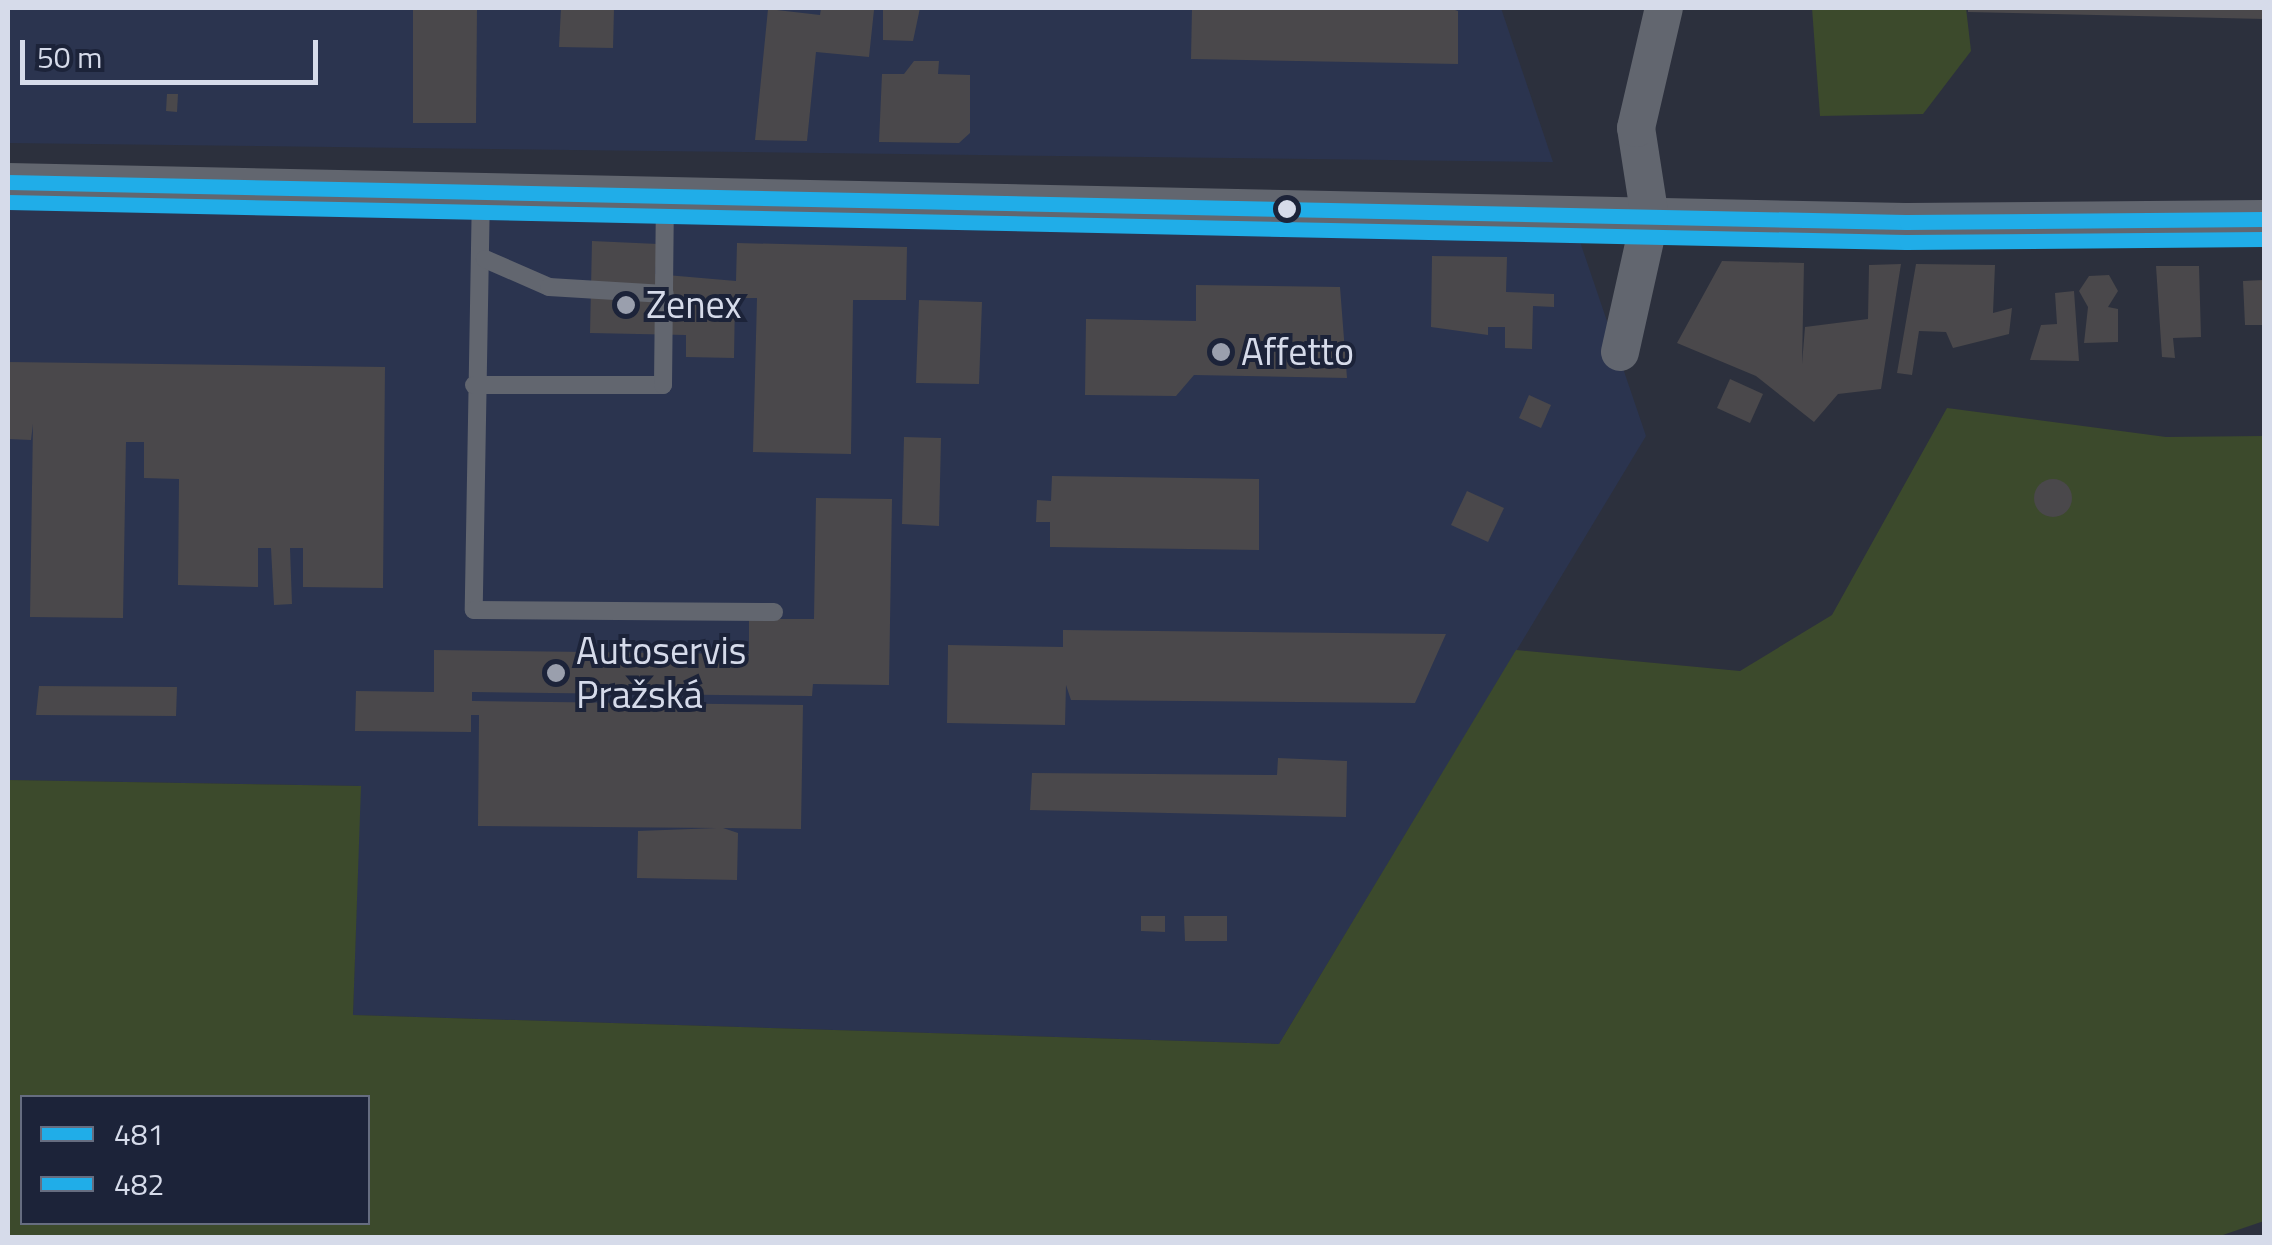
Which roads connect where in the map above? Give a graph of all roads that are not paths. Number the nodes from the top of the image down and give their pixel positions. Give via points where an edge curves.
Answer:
1 (1664, 8) edge
2 (8, 182) edge
3 (481, 191) junction
4 (665, 198) junction
5 (1650, 218) junction
6 (2264, 219) edge
7 (486, 259) junction
8 (665, 294) junction
9 (1620, 352) dead end
10 (474, 386) junction
11 (774, 612) dead end

1 - 5 street via 1636,128
2 - 3 street
3 - 4 street
3 - 7 lane
4 - 5 street
4 - 8 lane
5 - 6 street
5 - 9 street
7 - 8 lane via 550,287
7 - 10 lane
8 - 10 lane via 663,386
10 - 11 lane via 474,610

